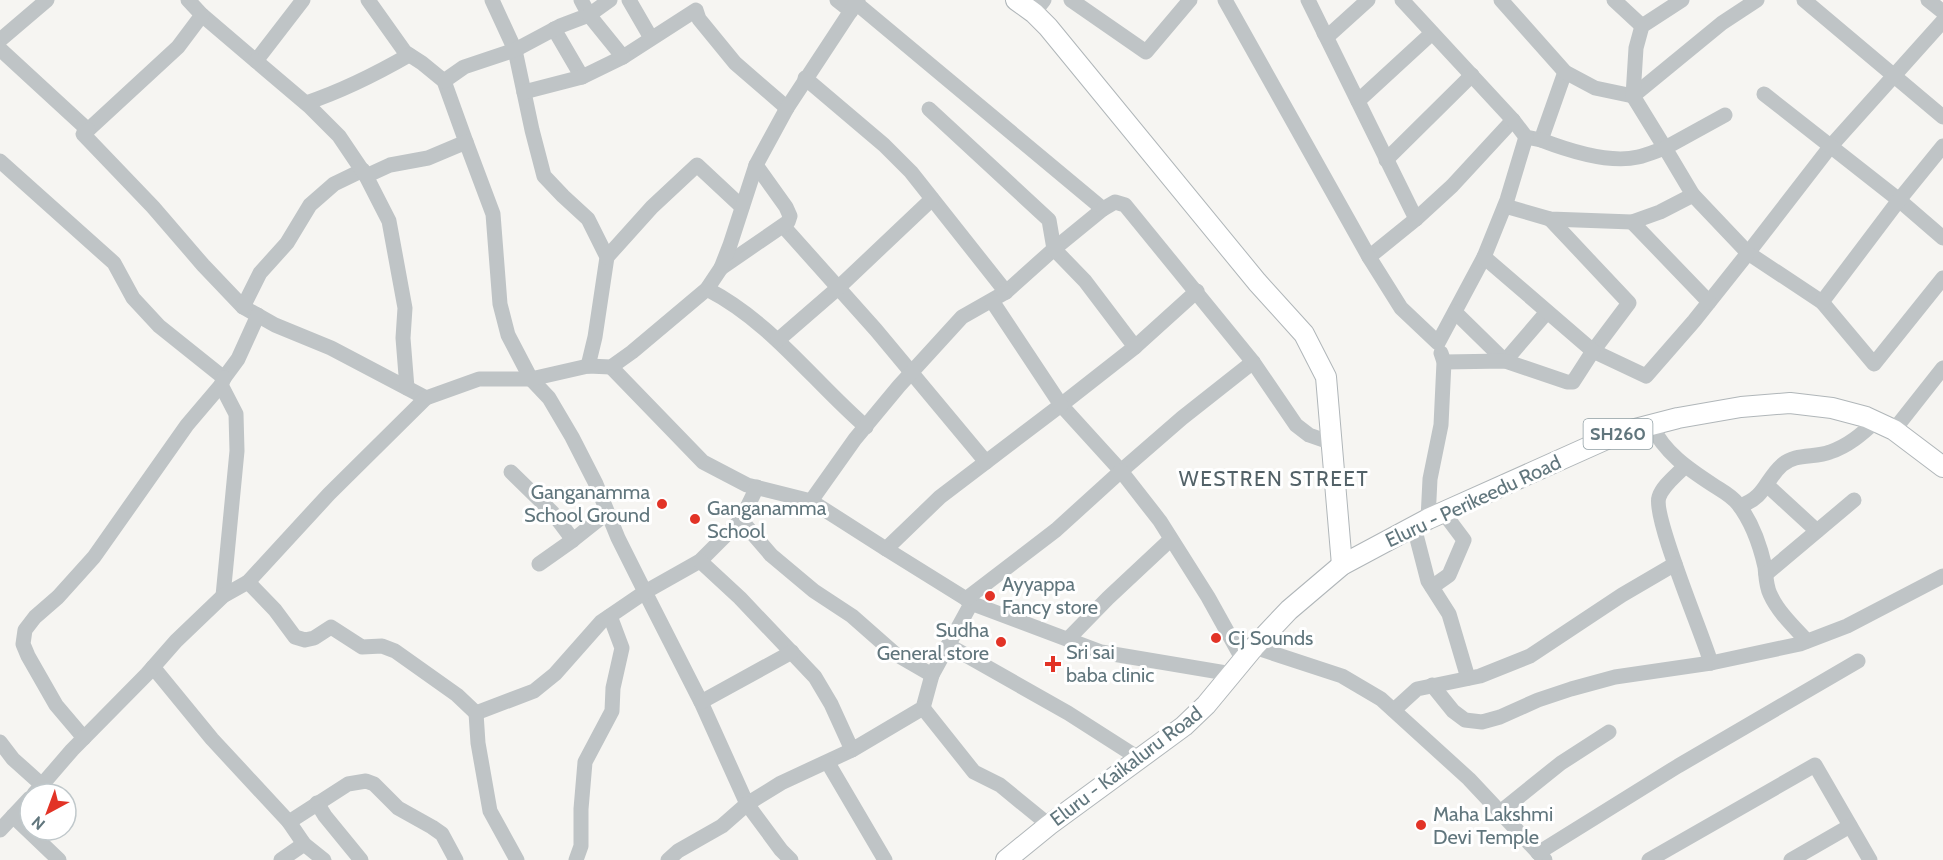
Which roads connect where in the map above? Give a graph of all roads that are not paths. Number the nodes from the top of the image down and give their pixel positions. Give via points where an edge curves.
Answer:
1 (47, 0) edge
2 (188, 0) edge
3 (303, 0) edge
4 (368, 0) edge
5 (492, 0) edge
6 (581, 0) edge
7 (610, 0) edge
8 (629, 0) edge
9 (837, 0) edge
10 (1016, 0) edge
11 (1071, 0) edge
12 (1190, 0) edge
13 (1225, 0) edge
14 (1308, 0) edge
15 (1368, 0) edge
16 (1402, 0) edge
17 (1501, 0) edge
18 (1614, 0) edge
19 (1682, 0) edge
20 (1757, 0) edge
21 (1804, 0) edge
22 (1928, 0) edge
23 (855, 5) edge
24 (1039, 7) edge
25 (1943, 12) edge
26 (202, 15) junction
27 (589, 15) junction
28 (1943, 21) edge
29 (1642, 26) junction
30 (554, 29) junction
31 (1324, 33) junction
32 (1431, 33) junction
33 (651, 38) junction
34 (0, 40) edge
35 (0, 49) edge
36 (515, 50) junction
37 (409, 54) junction
38 (623, 57) junction
39 (256, 62) junction
40 (1565, 72) junction
41 (1472, 75) junction
42 (1895, 76) junction
43 (582, 77) junction
44 (805, 78) junction
45 (444, 81) junction
46 (524, 92) junction
47 (1764, 94) dead end
48 (1633, 96) junction
49 (1358, 101) junction
50 (306, 103) junction
51 (787, 108) junction
52 (929, 109) dead end
53 (1725, 115) dead end
54 (1943, 117) edge
55 (1514, 120) junction
56 (88, 130) junction
57 (1533, 139) junction
58 (466, 142) junction
59 (1943, 146) edge
60 (1830, 147) junction
61 (1665, 148) junction
62 (1386, 159) junction
63 (0, 161) edge
64 (756, 165) junction
65 (364, 173) junction
66 (1693, 195) junction
67 (932, 199) junction
68 (1899, 200) junction
69 (1505, 206) junction
70 (742, 207) junction
71 (1103, 209) junction
72 (1416, 219) junction
73 (1550, 219) junction
74 (1632, 222) junction
75 (784, 227) junction
76 (1943, 238) edge
77 (1054, 249) junction
78 (1748, 253) junction
79 (607, 257) junction
80 (1369, 257) junction
81 (1484, 257) junction
82 (721, 268) junction
83 (1943, 278) edge
84 (838, 288) junction
85 (707, 289) junction
86 (1197, 291) junction
87 (1006, 292) junction
88 (992, 301) junction
89 (1709, 302) junction
90 (1822, 302) junction
91 (243, 307) junction
92 (1455, 312) junction
93 (1547, 312) junction
94 (258, 315) junction
95 (778, 340) junction
96 (1438, 343) junction
97 (1135, 347) junction
98 (1593, 351) junction
99 (1505, 360) junction
100 (1253, 362) junction
101 (1444, 362) junction
102 (588, 366) junction
103 (611, 367) junction
104 (1943, 368) edge
105 (912, 372) junction
106 (531, 379) junction
107 (223, 381) junction
108 (407, 387) junction
109 (426, 398) junction
110 (1061, 405) junction
111 (1876, 421) junction
112 (1651, 425) junction
113 (866, 427) junction
114 (1894, 430) junction
115 (1332, 443) junction
116 (986, 462) junction
117 (1685, 466) junction
118 (1943, 467) edge
119 (1121, 471) junction
120 (511, 472) dead end
121 (1768, 486) junction
122 (757, 487) junction
123 (1854, 500) dead end
124 (811, 501) junction
125 (1740, 506) junction
126 (607, 513) junction
127 (1428, 519) junction
128 (741, 520) junction
129 (1816, 531) junction
130 (573, 540) junction
131 (1170, 540) junction
132 (886, 549) junction
133 (700, 561) junction
134 (539, 564) dead end
135 (1675, 564) junction
136 (1342, 565) junction
137 (1766, 574) junction
138 (1943, 576) edge
139 (248, 582) junction
140 (1432, 587) junction
141 (645, 592) junction
142 (223, 596) junction
143 (969, 601) junction
144 (610, 616) junction
145 (1068, 639) junction
146 (1807, 641) junction
147 (948, 645) junction
148 (792, 652) junction
149 (1243, 661) junction
150 (1858, 661) dead end
151 (1711, 663) junction
152 (153, 667) junction
153 (932, 675) junction
154 (1468, 678) junction
155 (1432, 685) junction
156 (701, 702) junction
157 (923, 708) junction
158 (1394, 710) junction
159 (476, 713) junction
160 (1609, 732) dead end
161 (84, 738) junction
162 (0, 742) edge
163 (852, 750) junction
164 (1140, 759) junction
165 (828, 763) junction
166 (32, 782) edge
167 (44, 782) edge
168 (317, 803) junction
169 (747, 804) junction
170 (18, 809) edge
171 (1500, 812) junction
172 (5, 820) edge
173 (289, 822) junction
174 (1049, 825) junction
175 (1850, 826) junction
176 (304, 844) junction
177 (1541, 856) edge
178 (670, 859) edge
179 (59, 860) edge
180 (281, 860) edge
181 (324, 860) edge
182 (361, 860) edge
183 (456, 860) edge
184 (517, 860) edge
185 (576, 860) edge
186 (791, 860) edge
187 (885, 860) edge
188 (1006, 860) edge
189 (1650, 860) edge
190 (1791, 860) edge
191 (1870, 860) edge

1 - 34 street
2 - 26 street
3 - 39 street
4 - 37 street
5 - 36 street
6 - 27 street
7 - 27 street
8 - 33 street
9 - 23 street
10 - 24 main road
11 - 12 street via 1146,52
13 - 80 street
14 - 31 street
15 - 31 street via 1328,37
16 - 32 street
17 - 40 street
18 - 29 street
19 - 29 street
20 - 48 street via 1722,23
21 - 42 street
22 - 25 street
23 - 44 street
23 - 71 street
24 - 115 main road via 1066,49 1304,334 1326,377
26 - 39 street
26 - 56 street via 178,47
27 - 30 street
27 - 38 street
28 - 42 street
29 - 48 street via 1636,48
30 - 36 street
30 - 43 street
31 - 49 street
32 - 41 street
32 - 49 street
33 - 38 street
33 - 51 street via 696,10 735,63
35 - 56 street
36 - 45 street via 464,67
36 - 46 street
37 - 45 street
37 - 50 street via 358,82
38 - 43 street
39 - 50 street
40 - 48 street via 1595,88
40 - 57 street
41 - 55 street
41 - 62 street
42 - 54 street
42 - 60 street
43 - 46 street
44 - 51 street
44 - 67 street via 885,145
45 - 58 street
46 - 79 street via 544,176 588,219
47 - 60 street
48 - 61 street
49 - 62 street
50 - 65 street via 339,136
51 - 64 street
52 - 77 street via 1049,220
53 - 61 street
55 - 57 street
55 - 72 street
56 - 91 street via 83,134
57 - 61 street via 1606,157 1636,158
57 - 69 street
58 - 65 street via 428,158
58 - 106 street via 493,214 500,304 508,335
59 - 68 street
60 - 68 street
60 - 78 street
61 - 66 street
62 - 72 street
63 - 107 street via 114,263 133,298
64 - 70 street
64 - 75 street via 786,207 790,216
65 - 91 street via 334,184 310,205 287,243 260,273
65 - 108 street via 389,221 405,308
66 - 74 street
66 - 78 street
67 - 84 street
67 - 87 street
68 - 76 street
68 - 90 street
69 - 73 street
69 - 81 street
70 - 79 street via 696,165
70 - 82 street
71 - 77 street
71 - 86 street via 1115,202 1125,205
72 - 80 street
73 - 74 street
73 - 98 street via 1629,303
74 - 89 street
75 - 82 street
75 - 84 street
77 - 87 street
77 - 97 street via 1085,281
78 - 89 street
78 - 90 street
79 - 102 street
80 - 96 street via 1401,308
81 - 92 street
81 - 93 street
82 - 85 street
83 - 90 street via 1875,364
84 - 95 street
84 - 105 street
85 - 95 street via 730,300
85 - 103 street
86 - 97 street
86 - 100 street
87 - 88 street
88 - 105 street via 962,317
88 - 110 street
89 - 98 street via 1646,376
91 - 94 street
92 - 96 street
92 - 99 street
93 - 98 street
93 - 99 street
94 - 107 street
94 - 108 street
95 - 113 street
96 - 101 street
97 - 110 street
98 - 99 street via 1573,382
99 - 101 street
100 - 115 street via 1296,425 1309,435
100 - 119 street
101 - 127 street via 1441,425 1430,479
102 - 103 street
102 - 106 street
103 - 122 street via 703,462
104 - 114 street
105 - 113 street
105 - 116 street
106 - 109 street via 479,379
106 - 126 street via 549,398 572,437
107 - 142 street via 236,414 237,451
107 - 161 street via 186,425 94,557 25,630 23,644 28,656 56,705
108 - 109 street
109 - 139 street
110 - 116 street
110 - 119 street
111 - 112 main road, Eluru - Perikeedu Road / SH260 via 1832,408 1790,403 1741,407
111 - 114 main road, Eluru - Perikeedu Road / SH260
111 - 121 street via 1858,438 1829,453 1794,458 1782,464
112 - 117 street via 1659,441
112 - 127 main road, Eluru - Perikeedu Road / SH260 via 1620,433
113 - 124 street
114 - 118 main road, Eluru - Perikeedu Road / SH260
115 - 136 main road
116 - 132 street via 940,497
117 - 125 street
117 - 135 street via 1663,490 1658,503
119 - 131 street
119 - 143 street
120 - 130 street via 552,512
121 - 125 street
121 - 129 street
122 - 124 street
122 - 128 street
123 - 129 street
124 - 132 street
125 - 137 street via 1756,538
126 - 130 street
126 - 141 street
127 - 136 main road, Eluru - Perikeedu Road / SH260
127 - 140 street via 1422,561
127 - 140 street via 1464,540 1449,575
128 - 133 street
128 - 153 street via 771,555 814,591 852,616 894,653
129 - 137 street
130 - 134 street
131 - 145 street
131 - 149 street via 1208,597
132 - 143 street
133 - 141 street
133 - 148 street
135 - 151 street
135 - 154 street via 1530,656
136 - 149 main road, Eluru - Kaikaluru Road via 1290,610
137 - 146 street via 1774,603
138 - 146 street via 1847,626
139 - 142 street
139 - 159 street via 295,637 314,638 331,627 363,647 382,646 395,651
140 - 154 street via 1449,614
141 - 144 street
141 - 156 street
142 - 152 street
143 - 145 street
143 - 147 street
144 - 159 street via 534,691
144 - 185 street via 622,648 612,711 585,762 581,846
145 - 149 street via 1101,652
146 - 151 street
147 - 153 street
147 - 164 street via 1068,712
148 - 156 street
148 - 163 street via 825,693
149 - 158 street via 1342,676
149 - 164 main road, Eluru - Kaikaluru Road via 1184,726
150 - 177 street via 1677,766
151 - 155 street via 1615,677 1482,722 1466,720 1453,711
152 - 161 street
152 - 173 street via 212,739
153 - 157 street
154 - 155 street
155 - 158 street via 1417,689
156 - 169 street
157 - 163 street
157 - 174 street via 974,772 1000,784
158 - 171 street
159 - 184 street via 490,811
160 - 171 street via 1561,763
161 - 167 street
162 - 166 street
163 - 165 street
164 - 174 main road, Eluru - Kaikaluru Road
165 - 169 street via 781,783
165 - 187 street
168 - 173 street
168 - 182 street
168 - 183 street via 348,784 374,784 398,808 442,834
169 - 178 street via 722,826
169 - 186 street
170 - 172 street
171 - 177 street
172 - 179 street
173 - 176 street
174 - 188 main road, Eluru - Kaikaluru Road
175 - 189 street via 1815,765
175 - 190 street
175 - 191 street
176 - 180 street
176 - 181 street

